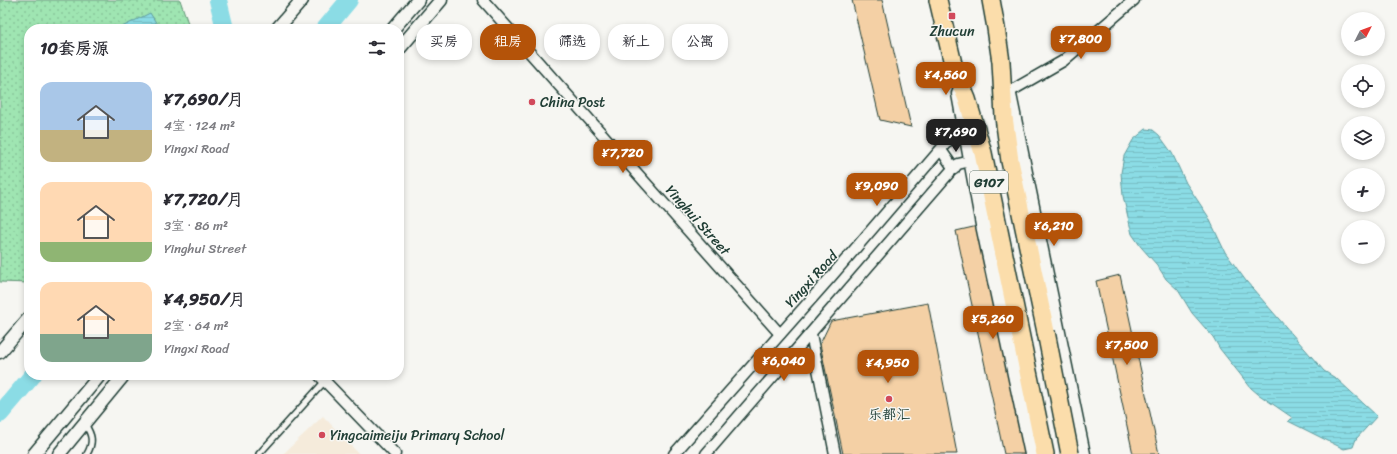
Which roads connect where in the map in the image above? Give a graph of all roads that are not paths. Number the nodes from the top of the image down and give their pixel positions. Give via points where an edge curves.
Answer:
1 (302, 0) edge
2 (418, 0) edge
3 (441, 0) edge
4 (483, 0) edge
5 (938, 0) edge
6 (991, 0) edge
7 (1134, 0) edge
8 (281, 24) edge
9 (397, 24) edge
10 (404, 43) edge
11 (999, 46) junction
12 (954, 68) junction
13 (1009, 92) junction
14 (963, 118) junction
15 (941, 150) junction
16 (971, 161) junction
17 (954, 169) junction
18 (24, 324) edge
19 (780, 334) junction
20 (811, 334) junction
21 (0, 352) edge
22 (96, 380) edge
23 (120, 380) edge
24 (320, 380) edge
25 (324, 380) edge
26 (84, 423) junction
27 (1078, 431) junction
28 (1028, 437) junction
29 (34, 454) edge
30 (59, 454) edge
31 (88, 454) edge
32 (259, 454) edge
33 (395, 454) edge
34 (674, 454) edge
35 (706, 454) edge
36 (835, 454) edge
37 (1032, 454) edge
38 (1045, 454) edge
39 (1064, 454) edge
40 (1070, 454) edge
41 (1083, 454) edge

1 - 8 street
2 - 9 street
3 - 10 street
4 - 19 street, Yinghui Street
5 - 12 highway, G107
6 - 11 highway, G107
7 - 13 street via 1063,61
11 - 13 main road
11 - 40 highway, G107, bridge via 1010,160
12 - 14 main road
12 - 38 highway, G107 via 967,99 983,152
13 - 27 main road
14 - 15 street, Yingxi Road
14 - 16 main road
15 - 17 street
15 - 19 street, Yingxi Road
16 - 17 street via 958,164
16 - 28 main road
17 - 20 street
18 - 21 street
19 - 34 street, Yingxi Road
20 - 35 street
20 - 36 street
22 - 29 street
23 - 26 street
24 - 32 lane
25 - 33 street
26 - 30 street
26 - 31 lane via 93,440
27 - 39 main road via 1072,446
27 - 41 main road
28 - 37 main road
28 - 38 main road

